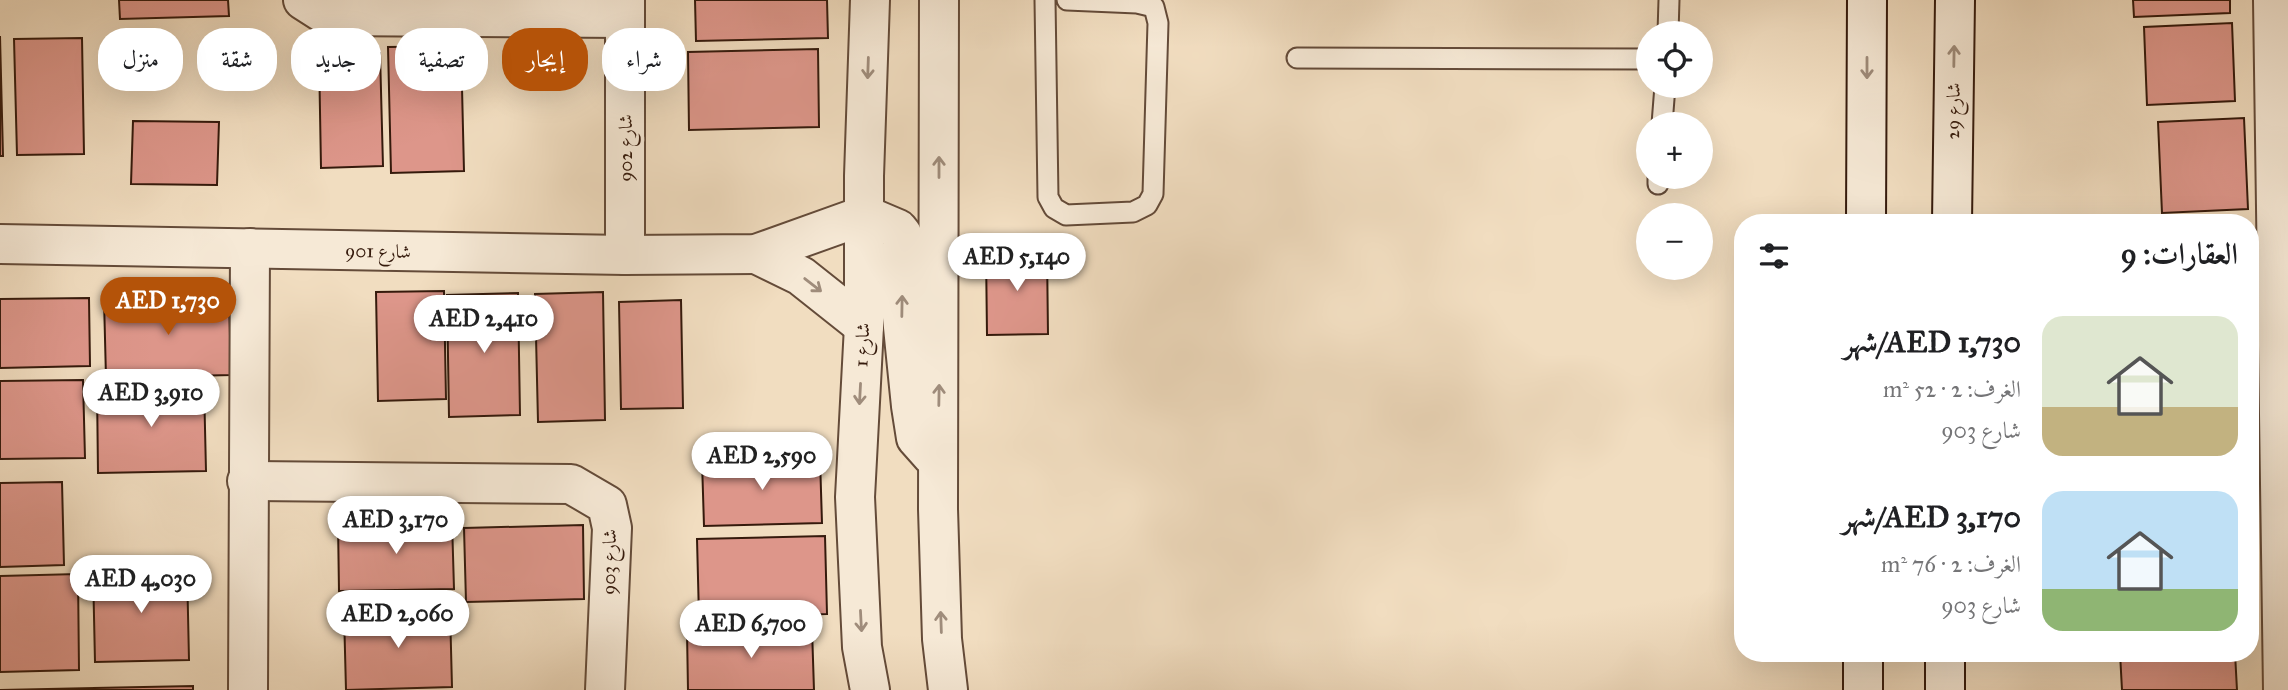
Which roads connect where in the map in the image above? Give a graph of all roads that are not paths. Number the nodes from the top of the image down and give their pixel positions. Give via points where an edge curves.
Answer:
1 (303, 0) edge
2 (870, 0) edge
3 (939, 0) edge
4 (1045, 0) edge
5 (1067, 0) edge
6 (1670, 0) edge
7 (1867, 0) edge
8 (1955, 0) edge
9 (2273, 0) edge
10 (625, 9) edge
11 (1669, 21) edge
12 (1297, 58) dead end
13 (1636, 59) edge
14 (1866, 214) edge
15 (1952, 214) edge
16 (865, 215) junction
17 (0, 244) edge
18 (250, 248) junction
19 (756, 254) junction
20 (625, 255) junction
21 (864, 326) junction
22 (2283, 375) edge
23 (938, 463) junction
24 (247, 481) junction
25 (1863, 662) edge
26 (1945, 662) edge
27 (248, 690) edge
28 (605, 690) edge
29 (870, 690) edge
30 (948, 690) edge
31 (1863, 690) edge
32 (1945, 690) edge
33 (2283, 690) edge

1 - 10 street via 328,16
2 -> 16 street, شارع 1
23 -> 3 street
4 - 5 lane via 1048,197 1054,208 1066,215 1133,212 1147,205 1153,194 1158,23 1154,7
6 - 11 lane
7 -> 14 street
15 -> 8 street, شارع 29
9 - 22 street
10 - 20 street, شارع 902
12 - 13 lane
16 - 19 street, شارع 901
16 - 21 street, شارع 1
23 -> 16 street via 916,438 902,317 902,234
17 - 18 street, شارع 901
18 - 20 street, شارع 901
18 - 24 street
19 - 20 street, شارع 901
19 -> 21 street, شارع 901 via 801,276
21 -> 29 street, شارع 1 via 855,497 863,647
22 - 33 street
30 -> 23 street via 942,639
24 - 27 street
24 - 28 street, شارع 903 via 571,484 607,505 612,528
25 - 31 street
26 - 32 street

